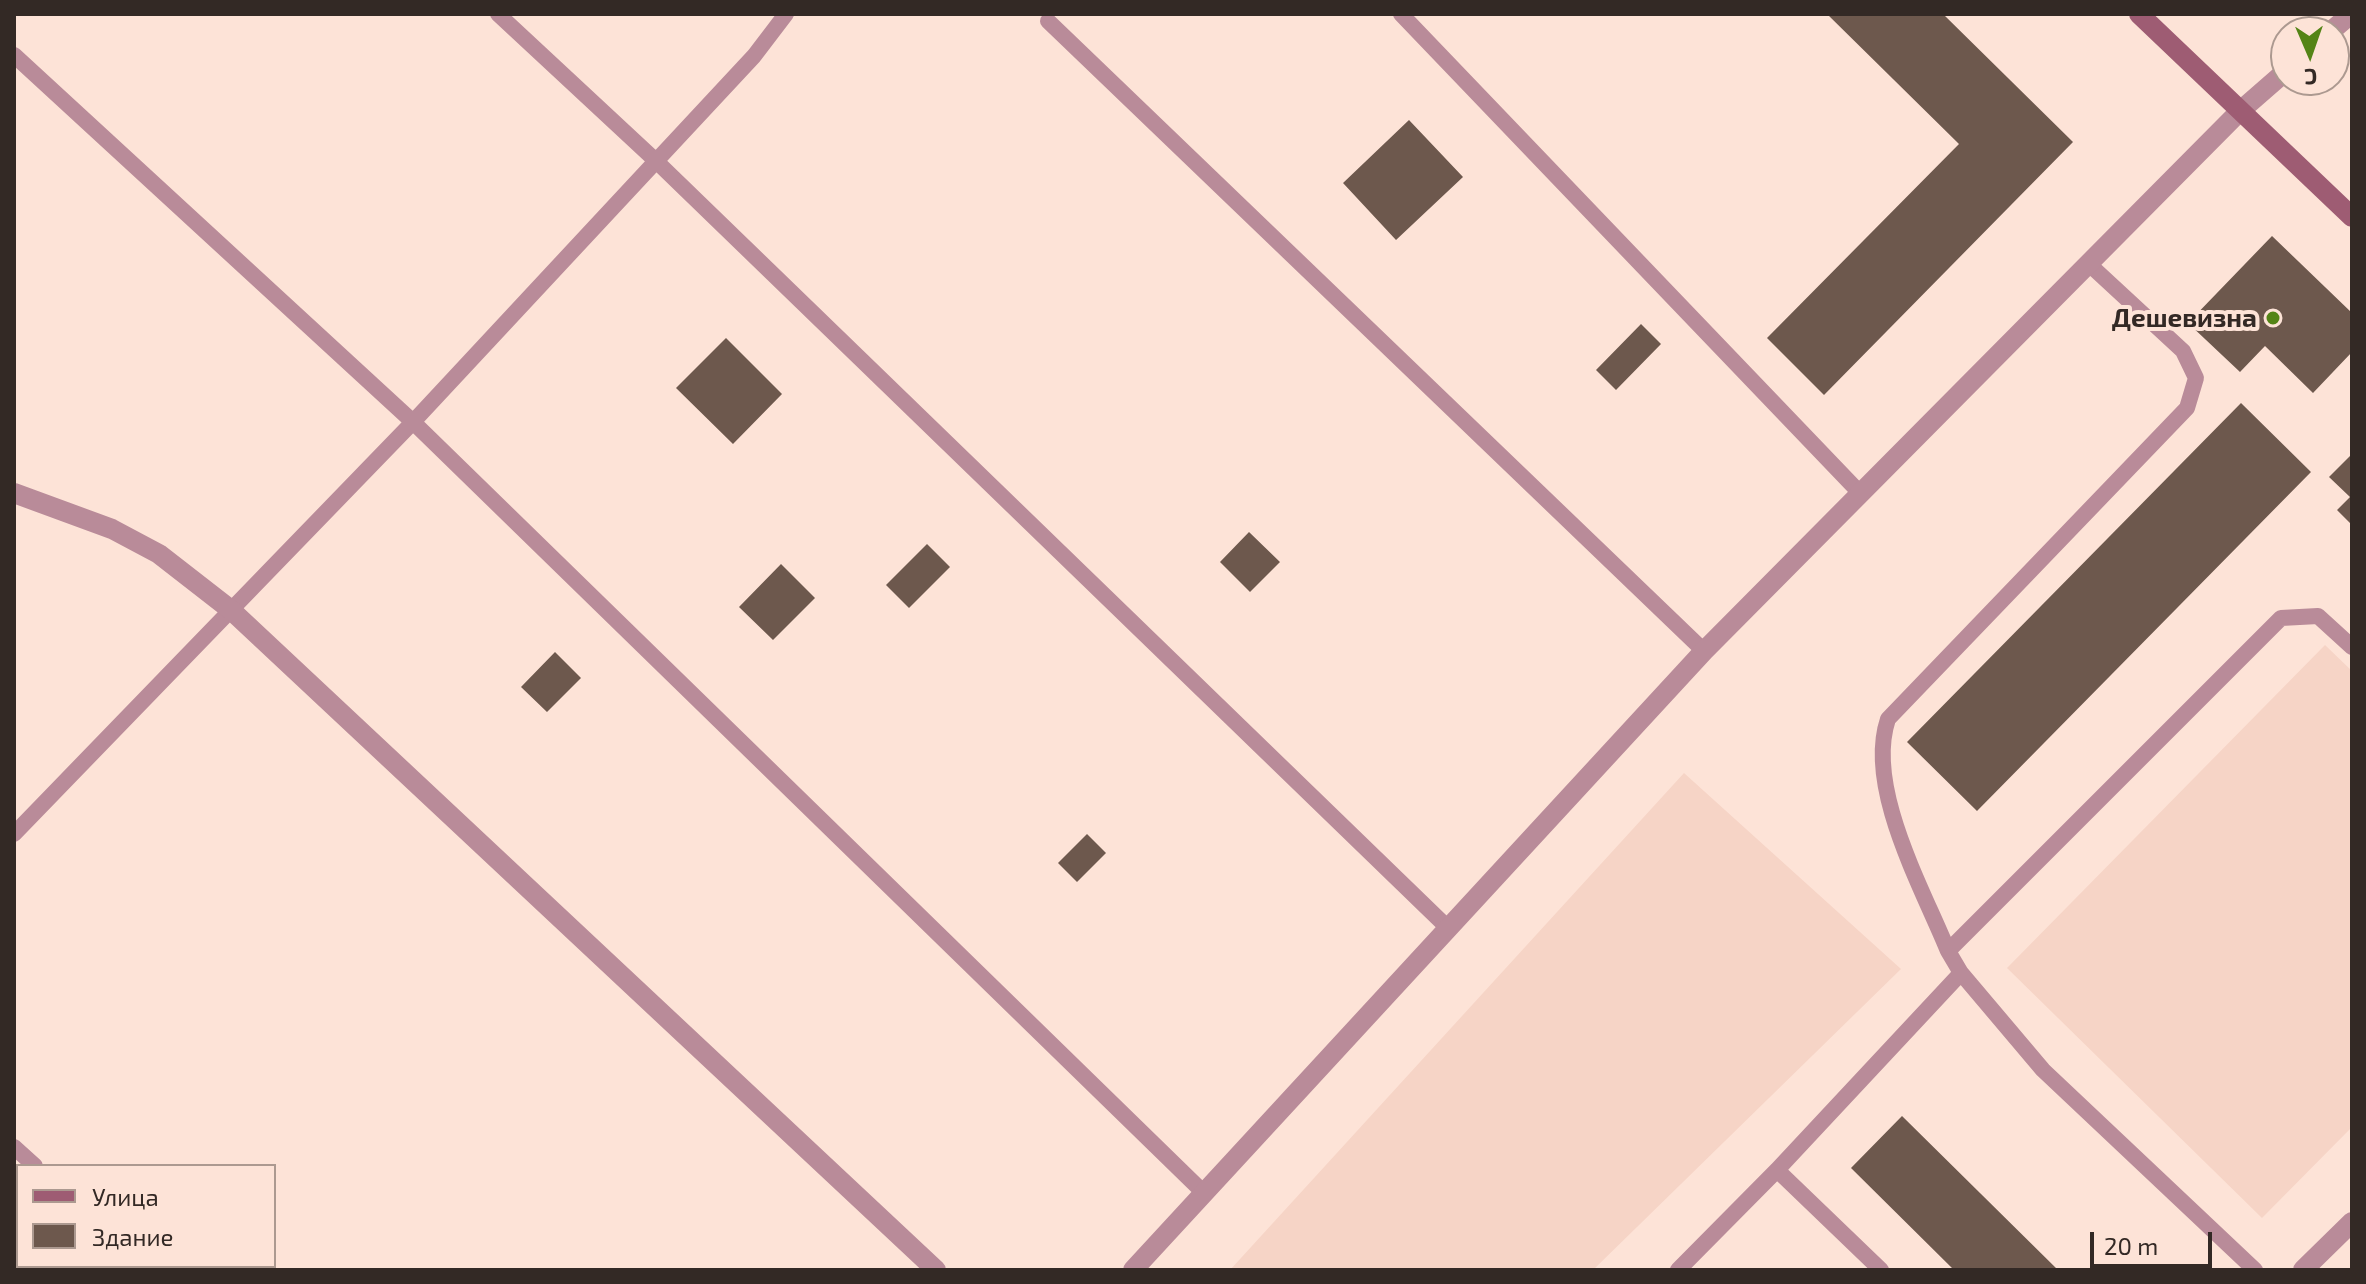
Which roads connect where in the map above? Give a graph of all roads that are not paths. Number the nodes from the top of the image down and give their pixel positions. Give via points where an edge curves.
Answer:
1 (498, 14) edge
2 (786, 14) edge
3 (1401, 14) edge
4 (2139, 14) edge
5 (1048, 21) dead end
6 (14, 55) edge
7 (2270, 85) edge
8 (2239, 112) junction
9 (655, 160) junction
10 (2352, 217) edge
11 (2090, 265) junction
12 (413, 422) junction
13 (14, 493) edge
14 (1860, 493) junction
15 (231, 610) junction
16 (2352, 647) edge
17 (1704, 651) junction
18 (14, 834) edge
19 (1448, 928) junction
20 (1948, 951) junction
21 (1961, 973) junction
22 (14, 1147) edge
23 (33, 1164) edge
24 (1777, 1170) junction
25 (1204, 1193) junction
26 (2352, 1222) edge
27 (936, 1270) edge
28 (1133, 1270) edge
29 (1678, 1270) edge
30 (1881, 1270) edge
31 (2255, 1270) edge
32 (2303, 1270) edge

1 - 9 lane
2 - 9 lane via 754,56
3 - 14 lane
4 - 8 street
5 - 17 lane
6 - 12 lane
7 - 8 street
8 - 10 street
8 - 11 street
9 - 12 lane
9 - 19 lane
11 - 14 street
11 - 20 lane via 2183,351 2196,378 2187,408 1888,719 1880,752 1894,818
12 - 15 lane
12 - 25 lane
13 - 15 street via 112,529 159,554
14 - 17 street
15 - 18 lane
15 - 27 street
16 - 20 lane via 2318,616 2281,618
17 - 19 street
19 - 25 street
20 - 21 lane
21 - 24 lane
21 - 31 lane via 2043,1070
22 - 23 lane
24 - 29 lane
24 - 30 lane
25 - 28 street
26 - 32 street

